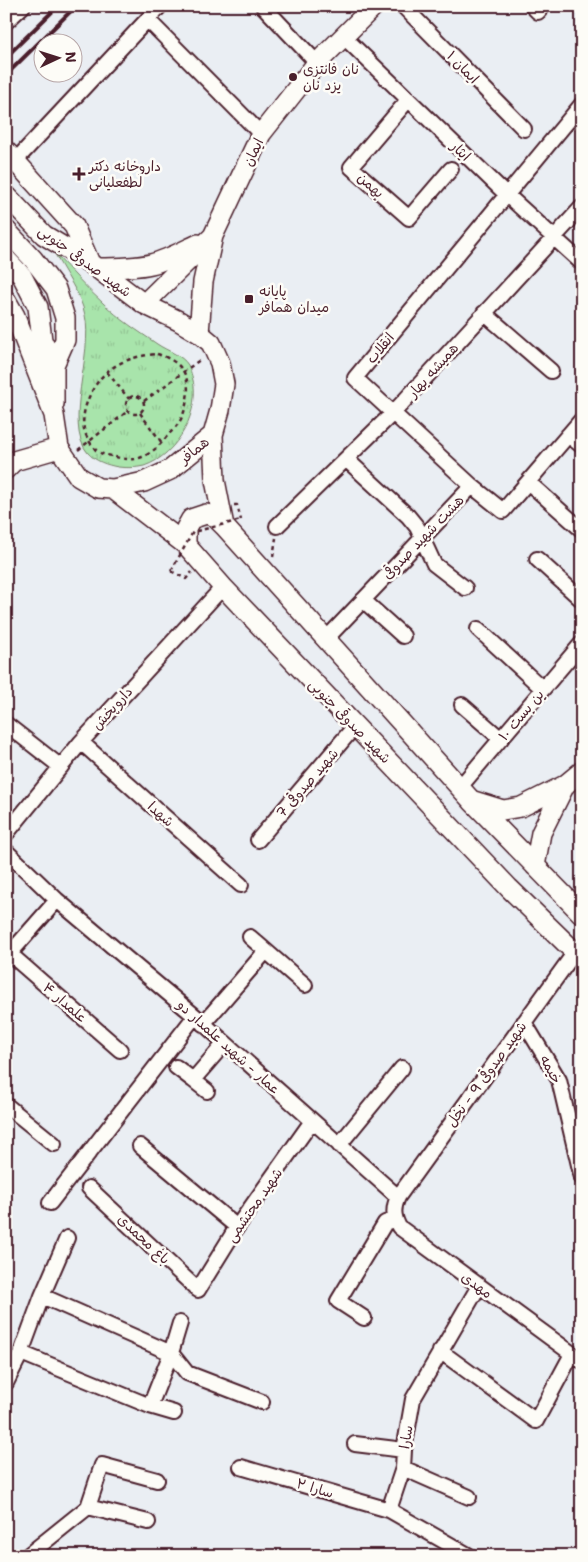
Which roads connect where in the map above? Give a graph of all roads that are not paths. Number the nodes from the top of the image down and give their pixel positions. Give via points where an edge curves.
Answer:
1 (23, 6) edge
2 (160, 6) edge
3 (263, 6) edge
4 (374, 6) edge
5 (403, 6) edge
6 (532, 6) edge
7 (543, 6) edge
8 (148, 20) junction
9 (6, 22) edge
10 (343, 36) junction
11 (316, 63) junction
12 (408, 100) junction
13 (582, 104) edge
14 (524, 129) dead end
15 (261, 134) junction
16 (11, 155) edge
17 (451, 169) dead end
18 (507, 195) junction
19 (6, 196) edge
20 (582, 207) edge
21 (6, 230) edge
22 (212, 236) junction
23 (554, 237) junction
24 (6, 259) edge
25 (582, 263) edge
26 (94, 265) junction
27 (6, 300) edge
28 (144, 304) junction
29 (484, 313) junction
30 (199, 333) junction
31 (54, 365) junction
32 (552, 371) dead end
33 (394, 412) junction
34 (54, 415) junction
35 (582, 419) edge
36 (213, 435) junction
37 (568, 435) junction
38 (582, 446) edge
39 (63, 454) junction
40 (346, 459) junction
41 (6, 469) edge
42 (528, 482) junction
43 (472, 486) junction
44 (113, 490) junction
45 (233, 523) junction
46 (277, 526) road end
47 (582, 530) edge
48 (422, 538) junction
49 (186, 545) junction
50 (538, 559) dead end
51 (223, 587) junction
52 (465, 588) dead end
53 (363, 600) junction
54 (582, 600) edge
55 (478, 629) dead end
56 (403, 636) dead end
57 (326, 639) junction
58 (582, 643) edge
59 (543, 688) junction
60 (462, 705) dead end
61 (6, 724) edge
62 (355, 726) junction
63 (501, 739) junction
64 (81, 742) junction
65 (61, 767) junction
66 (582, 772) edge
67 (566, 785) junction
68 (466, 794) junction
69 (6, 834) edge
70 (258, 840) dead end
71 (6, 851) edge
72 (535, 866) junction
73 (241, 885) dead end
74 (57, 900) junction
75 (582, 914) edge
76 (250, 937) dead end
77 (266, 950) junction
78 (8, 956) edge
79 (578, 956) edge
80 (305, 985) dead end
81 (199, 1020) junction
82 (524, 1022) junction
83 (224, 1044) junction
84 (120, 1050) dead end
85 (176, 1067) dead end
86 (402, 1068) dead end
87 (193, 1080) junction
88 (207, 1092) dead end
89 (6, 1105) edge
90 (312, 1122) junction
91 (54, 1144) dead end
92 (339, 1145) junction
93 (140, 1146) dead end
94 (582, 1178) edge
95 (89, 1188) dead end
96 (398, 1196) junction
97 (50, 1203) dead end
98 (395, 1219) junction
99 (237, 1227) junction
100 (67, 1238) dead end
101 (479, 1286) junction
102 (198, 1290) joint
103 (42, 1296) junction
104 (364, 1318) dead end
105 (180, 1323) dead end
106 (440, 1351) junction
107 (21, 1353) junction
108 (171, 1353) junction
109 (577, 1358) edge
110 (6, 1383) edge
111 (262, 1402) dead end
112 (150, 1406) junction
113 (174, 1413) dead end
114 (355, 1444) dead end
115 (404, 1450) junction
116 (241, 1467) dead end
117 (402, 1468) junction
118 (157, 1480) dead end
119 (469, 1497) dead end
120 (88, 1507) junction
121 (389, 1510) junction
122 (148, 1522) dead end
123 (27, 1556) edge
124 (470, 1556) edge

1 - 9 street
2 - 8 street
3 - 11 street
4 - 10 main road, ایمان
5 - 14 street, ایمان ۱
6 - 7 street via 538,12
8 - 15 street
8 - 16 street
10 - 11 main road, ایمان
10 - 12 street, ایثار
11 - 15 main road, ایمان
12 - 17 street, بهمن via 351,167 409,218
12 - 18 street, ایثار
13 - 18 street
15 - 22 main road, ایمان
16 - 26 main road via 74,226
18 - 23 street, ایثار
18 - 33 street, انقلاب via 355,378
19 - 26 main road, شهید صدوقی جنوبی via 44,235
20 - 23 street, همیشه بهار
21 - 31 main road, شهید صدوقی جنوبی via 56,289 64,318 65,340
22 - 26 main road via 151,264 120,268
22 - 28 main road, ایمان
22 - 30 main road via 203,282
23 - 25 street, ایثار
23 - 29 street, همیشه بهار
24 - 31 main road via 22,276 38,307 42,340
26 - 28 main road, شهید صدوقی جنوبی
27 - 34 main road
28 - 30 main road, همافر
29 - 32 street
29 - 33 street, همیشه بهار
30 - 36 main road, همافر via 211,343 220,363 224,384
31 - 34 main road, شهید صدوقی جنوبی
33 - 40 street, همیشه بهار
33 - 43 street, انقلاب
34 - 39 main road
35 - 37 street, هشت شهید صدوقی
36 - 44 main road, همافر via 170,470 144,482
36 - 45 main road via 216,480
37 - 38 street
37 - 42 street, هشت شهید صدوقی
39 - 41 main road via 14,461
39 - 44 main road via 79,477 98,488
40 - 46 street, همیشه بهار
40 - 48 street via 408,516
42 - 43 street, هشت شهید صدوقی via 503,511
42 - 47 street
43 - 48 street, هشت شهید صدوقی
44 - 49 main road, شهید صدوقی جنوبی
45 - 49 main road via 206,514 191,519 186,528
45 - 57 main road via 264,570
48 - 52 street via 434,564
48 - 53 street, هشت شهید صدوقی
49 - 51 main road, شهید صدوقی جنوبی
50 - 54 street
51 - 62 main road, شهید صدوقی جنوبی
51 - 64 street, داروپخش
53 - 56 street
53 - 57 street, هشت شهید صدوقی
55 - 59 street
57 - 68 main road
58 - 59 street, بن بست ۱۰
59 - 63 street, بن بست ۱۰
60 - 63 street
61 - 65 street
62 - 70 street, شهید صدوقی 7
62 - 79 main road, شهید صدوقی جنوبی
63 - 68 street, بن بست ۱۰
64 - 65 street, داروپخش
64 - 73 street, شهدا
65 - 69 street, داروپخش
66 - 67 main road
67 - 68 main road via 521,807 503,810
67 - 72 main road via 542,833
68 - 72 main road
71 - 74 street, عمار - شهید علمدار دو
72 - 75 main road
74 - 78 street
74 - 81 street, عمار - شهید علمدار دو
76 - 77 street
77 - 80 street
77 - 81 street
78 - 84 street, علمدار ۴
79 - 82 street, شهید صدوقی 9 - نخل
81 - 83 street, عمار - شهید علمدار دو
81 - 97 street
82 - 94 street, خیمه via 559,1080
82 - 96 street, شهید صدوقی 9 - نخل
83 - 87 street
83 - 90 street, عمار - شهید علمدار دو
85 - 87 street
86 - 92 street
87 - 88 street
89 - 91 street
90 - 92 street, عمار - شهید علمدار دو
90 - 99 street, شهید محتشمی
92 - 96 street, عمار - شهید علمدار دو
93 - 99 street
95 - 102 street, باغ محمدی
96 - 98 street via 394,1207
98 - 101 street, مهدی via 399,1227
98 - 104 street via 385,1223 338,1301
99 - 102 street, شهید محتشمی
100 - 103 street
101 - 106 street, سارا
101 - 109 street, مهدی
103 - 107 street
103 - 108 street
105 - 108 street
106 - 109 street via 536,1421
106 - 115 street, سارا via 413,1399
107 - 110 street
107 - 112 street
108 - 111 street via 187,1373
108 - 112 street
112 - 113 street
114 - 115 street
115 - 117 street, سارا
116 - 121 street, سارا ۲
117 - 119 street
117 - 121 street, سارا
118 - 120 street via 102,1465
120 - 122 street
120 - 123 street
121 - 124 street

